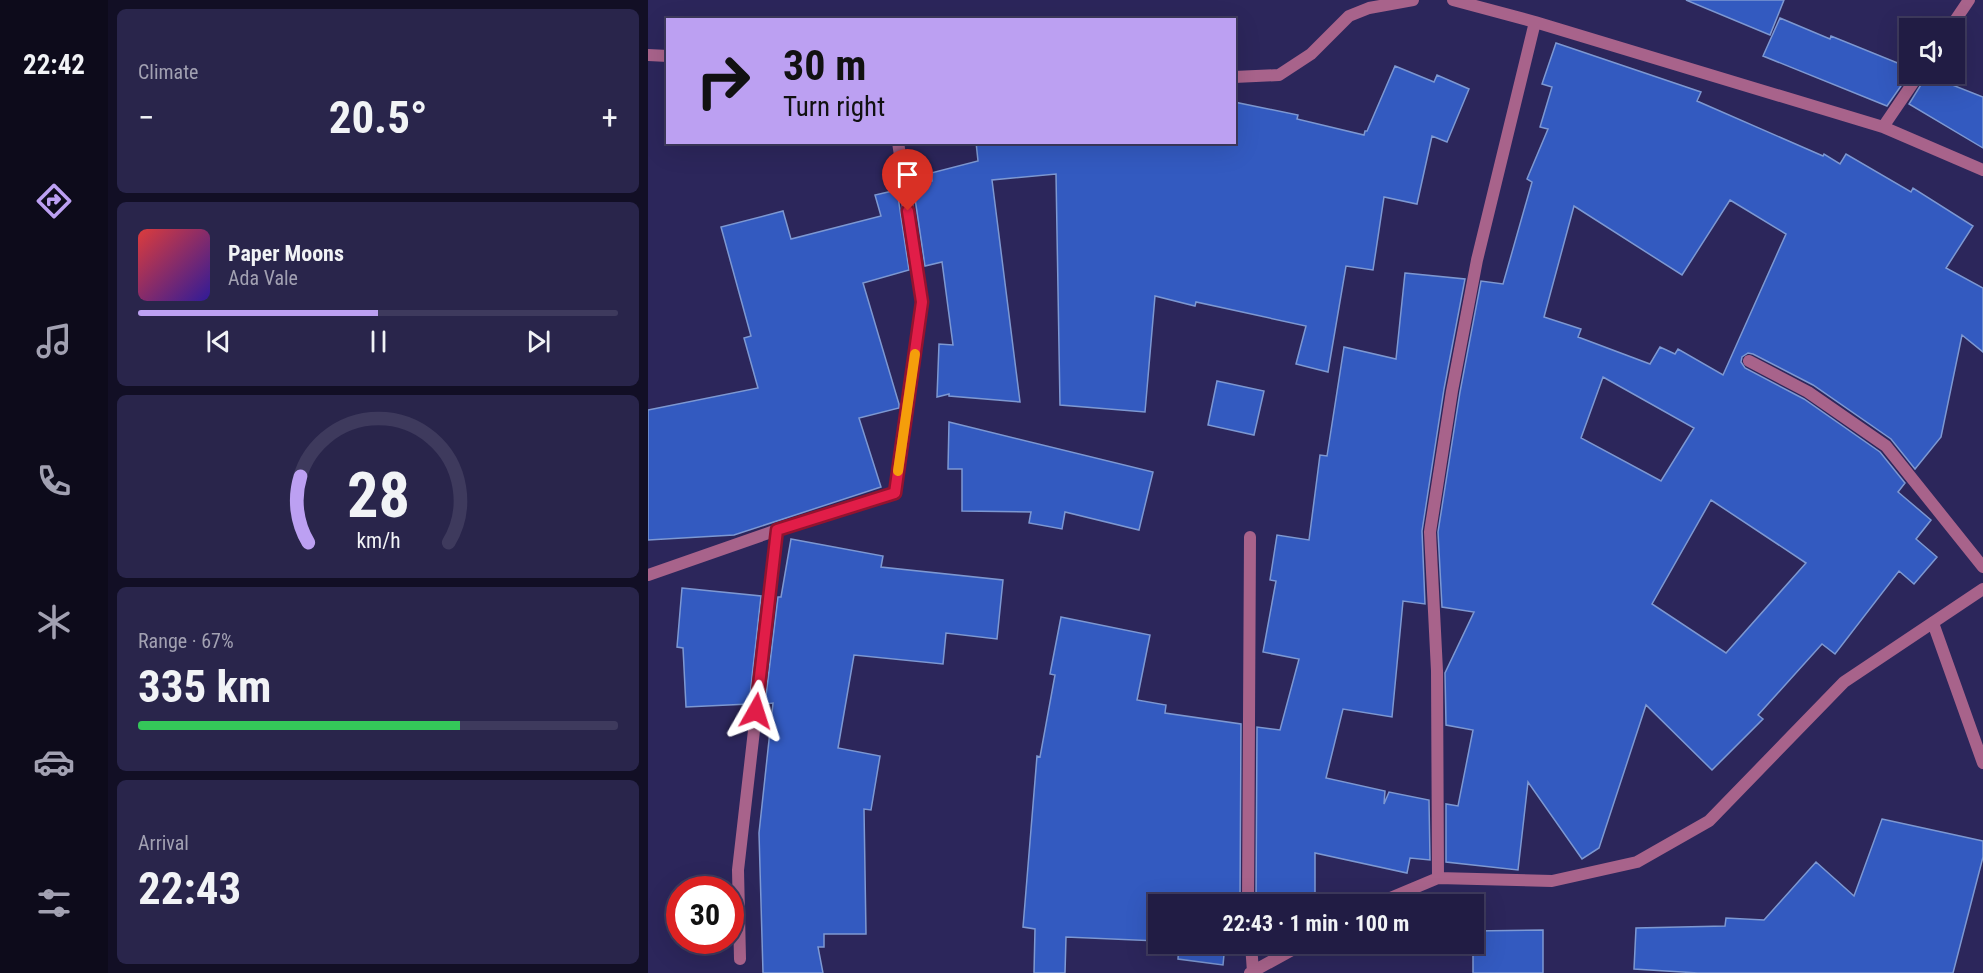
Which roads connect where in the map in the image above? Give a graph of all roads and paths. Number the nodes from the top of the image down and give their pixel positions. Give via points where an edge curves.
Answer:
1 (1413, 0) edge
2 (1453, 0) edge
3 (1969, 0) edge
4 (1957, 18) edge
5 (1535, 22) junction
6 (648, 55) edge
7 (666, 56) edge
8 (1236, 77) edge
9 (1912, 84) edge
10 (1882, 127) junction
11 (898, 144) edge
12 (1983, 170) edge
13 (1749, 361) dead end
14 (777, 530) junction
15 (1250, 537) dead end
16 (1983, 567) edge
17 (648, 575) edge
18 (1983, 589) edge
19 (1933, 623) junction
20 (1983, 763) edge
21 (1438, 878) junction
22 (1248, 894) edge
23 (1400, 894) edge
24 (1251, 954) edge
25 (1284, 954) edge
26 (740, 959) dead end
27 (1251, 972) edge

1 - 8 street via 1349,16 1311,54 1279,75
2 - 5 street
3 - 4 street
5 - 10 street
5 - 21 street via 1477,260 1430,532 1437,671
6 - 7 street
9 - 10 street
10 - 12 street
11 - 14 street via 922,302 895,493
13 - 16 street via 1808,392 1886,446
14 - 17 street
14 - 26 street via 738,870
15 - 22 street
18 - 19 street
19 - 20 street
19 - 21 street via 1844,682 1709,820 1637,862 1552,881
21 - 23 street
24 - 27 street
25 - 27 street

